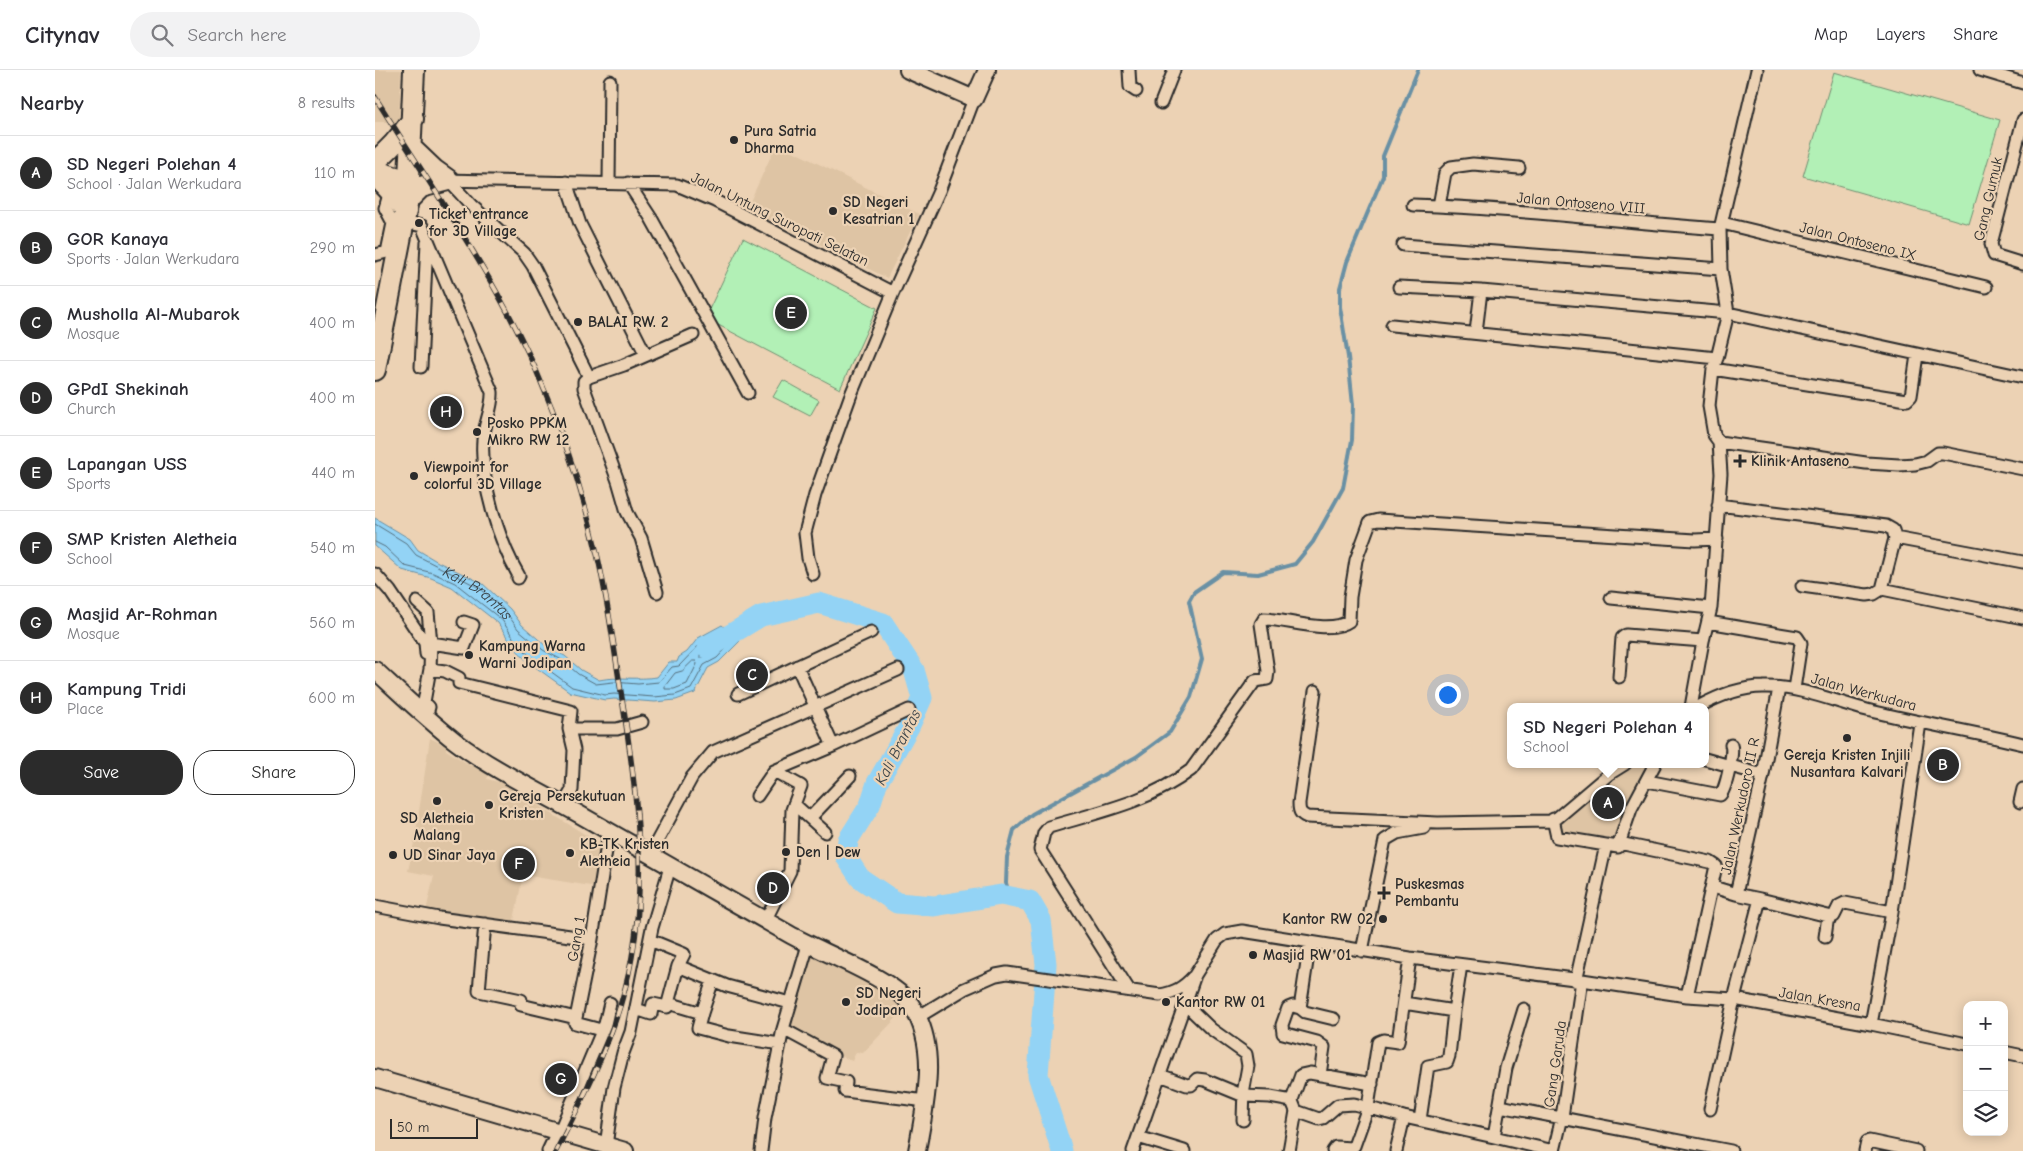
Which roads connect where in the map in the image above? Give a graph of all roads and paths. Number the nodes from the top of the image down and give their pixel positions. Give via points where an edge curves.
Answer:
1 (414, 70) edge
2 (908, 70) edge
3 (987, 70) edge
4 (1129, 70) edge
5 (1174, 70) edge
6 (1757, 70) edge
7 (1979, 70) edge
8 (610, 82) dead end
9 (2023, 84) edge
10 (1136, 91) dead end
11 (974, 99) junction
12 (1161, 103) dead end
13 (413, 119) junction
14 (2023, 120) edge
15 (411, 149) junction
16 (375, 161) edge
17 (1519, 168) dead end
18 (375, 170) edge
19 (375, 176) edge
20 (448, 180) junction
21 (566, 182) junction
22 (609, 183) junction
23 (628, 183) junction
24 (390, 191) junction
25 (407, 204) junction
26 (1413, 205) dead end
27 (1439, 206) junction
28 (1721, 226) junction
29 (427, 238) junction
30 (1403, 245) dead end
31 (375, 255) edge
32 (2023, 264) edge
33 (1721, 269) junction
34 (1399, 287) dead end
35 (1986, 287) dead end
36 (1481, 290) junction
37 (893, 293) junction
38 (1727, 313) junction
39 (1392, 325) dead end
40 (1476, 332) junction
41 (693, 335) dead end
42 (646, 355) junction
43 (1917, 355) junction
44 (1717, 358) junction
45 (421, 367) dead end
46 (1713, 369) junction
47 (375, 370) edge
48 (589, 377) junction
49 (2023, 377) edge
50 (748, 393) dead end
51 (1719, 442) junction
52 (2023, 469) edge
53 (1718, 505) junction
54 (1895, 538) junction
55 (1717, 539) junction
56 (2023, 562) edge
57 (375, 574) edge
58 (813, 574) dead end
59 (518, 578) dead end
60 (1802, 586) dead end
61 (1882, 589) junction
62 (657, 592) dead end
63 (1611, 598) dead end
64 (417, 602) dead end
65 (1711, 608) junction
66 (2023, 618) edge
67 (464, 622) dead end
68 (1708, 622) junction
69 (871, 632) dead end
70 (1703, 641) junction
71 (431, 643) junction
72 (430, 664) junction
73 (797, 666) junction
74 (375, 670) edge
75 (897, 670) dead end
76 (1619, 678) dead end
77 (1779, 688) junction
78 (1794, 689) junction
79 (1315, 691) dead end
80 (738, 694) dead end
81 (1692, 703) edge
82 (1708, 703) edge
83 (814, 706) junction
84 (909, 710) dead end
85 (426, 717) junction
86 (642, 722) dead end
87 (1920, 723) junction
88 (569, 729) junction
89 (2023, 744) edge
90 (1731, 745) dead end
91 (833, 746) junction
92 (1709, 760) edge
93 (1729, 766) junction
94 (1620, 768) edge
95 (1653, 768) edge
96 (774, 771) junction
97 (1763, 775) junction
98 (849, 776) dead end
99 (1647, 781) junction
100 (2023, 789) edge
101 (757, 796) dead end
102 (2020, 802) dead end
103 (794, 804) junction
104 (563, 805) junction
105 (810, 818) junction
106 (1553, 819) junction
107 (1438, 824) junction
108 (609, 832) junction
109 (825, 832) dead end
110 (1619, 843) junction
111 (1606, 845) junction
112 (649, 856) junction
113 (670, 867) junction
114 (1713, 886) junction
115 (1736, 894) junction
116 (1760, 899) junction
117 (375, 906) edge
118 (1892, 912) junction
119 (1828, 916) junction
120 (765, 921) junction
121 (485, 924) junction
122 (1825, 936) dead end
123 (592, 939) junction
124 (650, 940) junction
125 (1310, 942) junction
126 (808, 944) junction
127 (1362, 951) junction
128 (1410, 958) junction
129 (1461, 965) junction
130 (678, 966) junction
131 (1195, 975) junction
132 (713, 980) junction
133 (1579, 980) junction
134 (1129, 990) junction
135 (1687, 996) junction
136 (1735, 999) junction
137 (610, 1002) dead end
138 (667, 1003) junction
139 (790, 1003) junction
140 (1404, 1003) junction
141 (1185, 1004) junction
142 (1301, 1008) junction
143 (636, 1009) junction
144 (1524, 1009) dead end
145 (1454, 1011) junction
146 (702, 1013) junction
147 (918, 1017) junction
148 (576, 1018) junction
149 (1334, 1019) dead end
150 (1871, 1024) junction
151 (783, 1029) junction
152 (601, 1030) junction
153 (1963, 1043) edge
154 (780, 1044) junction
155 (2008, 1053) edge
156 (2023, 1056) edge
157 (1160, 1075) junction
158 (1320, 1075) junction
159 (375, 1078) edge
160 (1372, 1084) junction
161 (1244, 1096) junction
162 (926, 1101) junction
163 (1294, 1106) junction
164 (1500, 1106) junction
165 (1368, 1108) junction
166 (1710, 1109) dead end
167 (1404, 1117) junction
168 (1562, 1117) junction
169 (1243, 1120) dead end
170 (1420, 1120) junction
171 (558, 1132) junction
172 (1494, 1136) junction
173 (1138, 1137) junction
174 (606, 1146) junction
175 (548, 1151) edge
176 (625, 1151) edge
177 (761, 1151) edge
178 (917, 1151) edge
179 (1133, 1151) edge
180 (1184, 1151) edge
181 (1289, 1151) edge
182 (1333, 1151) edge
183 (1396, 1151) edge
184 (1554, 1151) edge
185 (1731, 1151) edge
186 (1865, 1151) edge
187 (1916, 1151) edge

1 - 13 highway
2 - 11 main road
3 - 11 main road
4 - 10 street via 1130,87
5 - 12 street
6 - 28 street
7 - 9 street
8 - 22 street
11 - 37 street via 939,191
13 - 15 highway
13 - 16 highway via 405,132
14 - 32 street, Gang Gumuk via 1991,244 1994,255
15 - 20 highway
15 - 25 highway
17 - 27 street via 1473,164 1451,167 1445,173
18 - 25 main road
19 - 24 highway
20 - 21 street, Jalan Untung Suropati Selatan
20 - 25 highway via 421,187
20 - 48 street via 524,253
21 - 22 street, Jalan Untung Suropati Selatan
21 - 42 street via 584,232
22 - 23 street, Jalan Untung Suropati Selatan
23 - 37 street, Jalan Untung Suropati Selatan via 666,184 689,189
23 - 50 street via 651,218
24 - 25 highway
24 - 31 street via 385,208 393,223 387,252
25 - 29 street
25 - 47 highway
26 - 27 street, Jalan Ontoseno VIII
27 - 28 street, Jalan Ontoseno VIII
28 - 33 street
28 - 35 street, Jalan Ontoseno IX
29 - 45 street
29 - 59 street via 492,392 485,424 483,463 498,529
30 - 33 street
33 - 38 street
34 - 36 street
36 - 38 street
36 - 40 street
37 - 58 street via 850,397 807,523 805,540
38 - 43 street
38 - 44 street
39 - 40 street
40 - 44 street
41 - 42 street
42 - 48 street
43 - 46 street via 1911,396 1907,400
43 - 49 street
44 - 46 street
46 - 51 street via 1709,406 1713,433
48 - 62 street via 584,381 584,388 627,512 641,538
51 - 52 street via 1899,465 1915,464 1938,454 1955,455
51 - 53 street via 1721,474
53 - 54 street via 1886,526 1893,530
53 - 55 street
54 - 56 street
54 - 61 street
55 - 65 street
55 - 134 street via 1386,520 1370,522 1355,560 1349,620 1341,625 1324,626 1263,619 1267,679 1255,681 1191,770 1140,800 1049,827 1044,833 1040,850
57 - 72 street via 425,643
60 - 61 street via 1867,595
61 - 66 street
63 - 65 street
64 - 71 street via 428,612
65 - 68 street
67 - 71 street via 473,626 464,648
68 - 70 street
68 - 78 street via 1797,637 1801,644
69 - 73 street
70 - 76 street via 1626,635 1622,638
70 - 81 street
71 - 72 street
72 - 85 street via 424,702 429,706
72 - 88 street via 471,686 571,711
73 - 80 street
73 - 83 street
74 - 85 main road
75 - 83 street
77 - 78 street, Jalan Werkudara
77 - 82 street, Jalan Werkudara via 1743,689
77 - 97 street, Jalan Werkudoro II R
78 - 87 street, Jalan Werkudara
79 - 107 street via 1299,804 1302,815
83 - 91 street
83 - 112 street via 713,752 692,777
84 - 91 street
85 - 104 main road via 482,759
86 - 88 street via 617,729
87 - 89 street, Jalan Werkudara
87 - 118 street
88 - 104 street via 574,750 572,790
90 - 93 street
91 - 96 street
92 - 93 street
93 - 97 street
93 - 99 street via 1719,795
94 - 106 street
95 - 99 street
96 - 101 street
96 - 103 street via 801,786
97 - 115 street, Jalan Werkudoro II R
98 - 105 street
99 - 110 street via 1631,809
100 - 102 street
103 - 105 street
103 - 120 street via 791,810 789,871
104 - 108 main road
105 - 109 street
106 - 107 street
106 - 111 street via 1557,837
107 - 127 street via 1397,833 1385,840
108 - 112 main road
108 - 123 street, Gang 1
110 - 111 street via 1618,848
110 - 114 street via 1710,862 1716,866
111 - 133 street, Gang Garuda
112 - 113 main road
113 - 120 main road
113 - 124 street
114 - 115 street
114 - 135 street
115 - 116 street, Jalan Werkudoro II R
116 - 119 street, Jalan Werkudoro II R
116 - 136 street
117 - 121 street
118 - 119 street via 1845,903 1839,906 1835,916
118 - 150 street
119 - 122 street
120 - 126 main road
121 - 123 street
121 - 148 street via 479,991 521,1000 521,1005
123 - 148 street, Gang 1
124 - 130 street via 684,954
124 - 143 street
125 - 127 street, Jalan Kresna
125 - 131 street, Jalan Kresna via 1242,931 1225,934 1217,940
125 - 142 street
126 - 139 street
126 - 147 main road via 889,985 906,999
127 - 128 street, Jalan Kresna
128 - 129 street, Jalan Kresna
128 - 140 street
129 - 133 street, Jalan Kresna
129 - 145 street
130 - 132 street
130 - 138 street
131 - 134 street via 1173,993 1160,995
131 - 141 street
132 - 139 street
132 - 146 street
133 - 135 street, Jalan Kresna
133 - 168 street, Gang Garuda
134 - 147 street via 1007,973 964,989
135 - 136 street, Jalan Kresna
136 - 150 street, Jalan Kresna
136 - 166 street
137 - 152 street
138 - 143 street via 667,1007 653,1004 651,1014
138 - 146 street
139 - 151 street
140 - 145 street
140 - 160 street via 1398,1042 1378,1042
141 - 157 street
141 - 161 street via 1211,1029 1246,1054 1248,1066
142 - 149 street via 1305,1012
142 - 158 street via 1288,1008 1282,1030 1285,1034 1324,1047
143 - 174 street via 614,1088
144 - 164 street via 1506,1068
145 - 170 street via 1449,1056 1447,1062 1428,1066
146 - 154 street via 698,1028
147 - 162 main road via 927,1045
148 - 152 street via 575,1023
150 - 153 street, Jalan Kresna
151 - 154 street
151 - 162 street via 833,1056 827,1078 846,1082 845,1091
152 - 171 street
154 - 177 street
155 - 156 street
157 - 161 street via 1187,1085 1197,1079 1205,1080
157 - 173 street
158 - 160 street
158 - 163 street via 1301,1075
159 - 171 main road
160 - 165 street
161 - 163 street via 1270,1097
161 - 169 street
162 - 178 main road
163 - 165 street via 1319,1118 1345,1103
163 - 181 street
164 - 168 street
164 - 172 street
165 - 167 street
165 - 182 street via 1353,1147 1336,1147
167 - 170 street
167 - 183 street
168 - 184 street, Gang Garuda
168 - 185 street
170 - 172 street
171 - 174 main road
171 - 175 street
172 - 184 street
173 - 179 street
173 - 180 street
174 - 176 main road
186 - 187 street via 1869,1141

